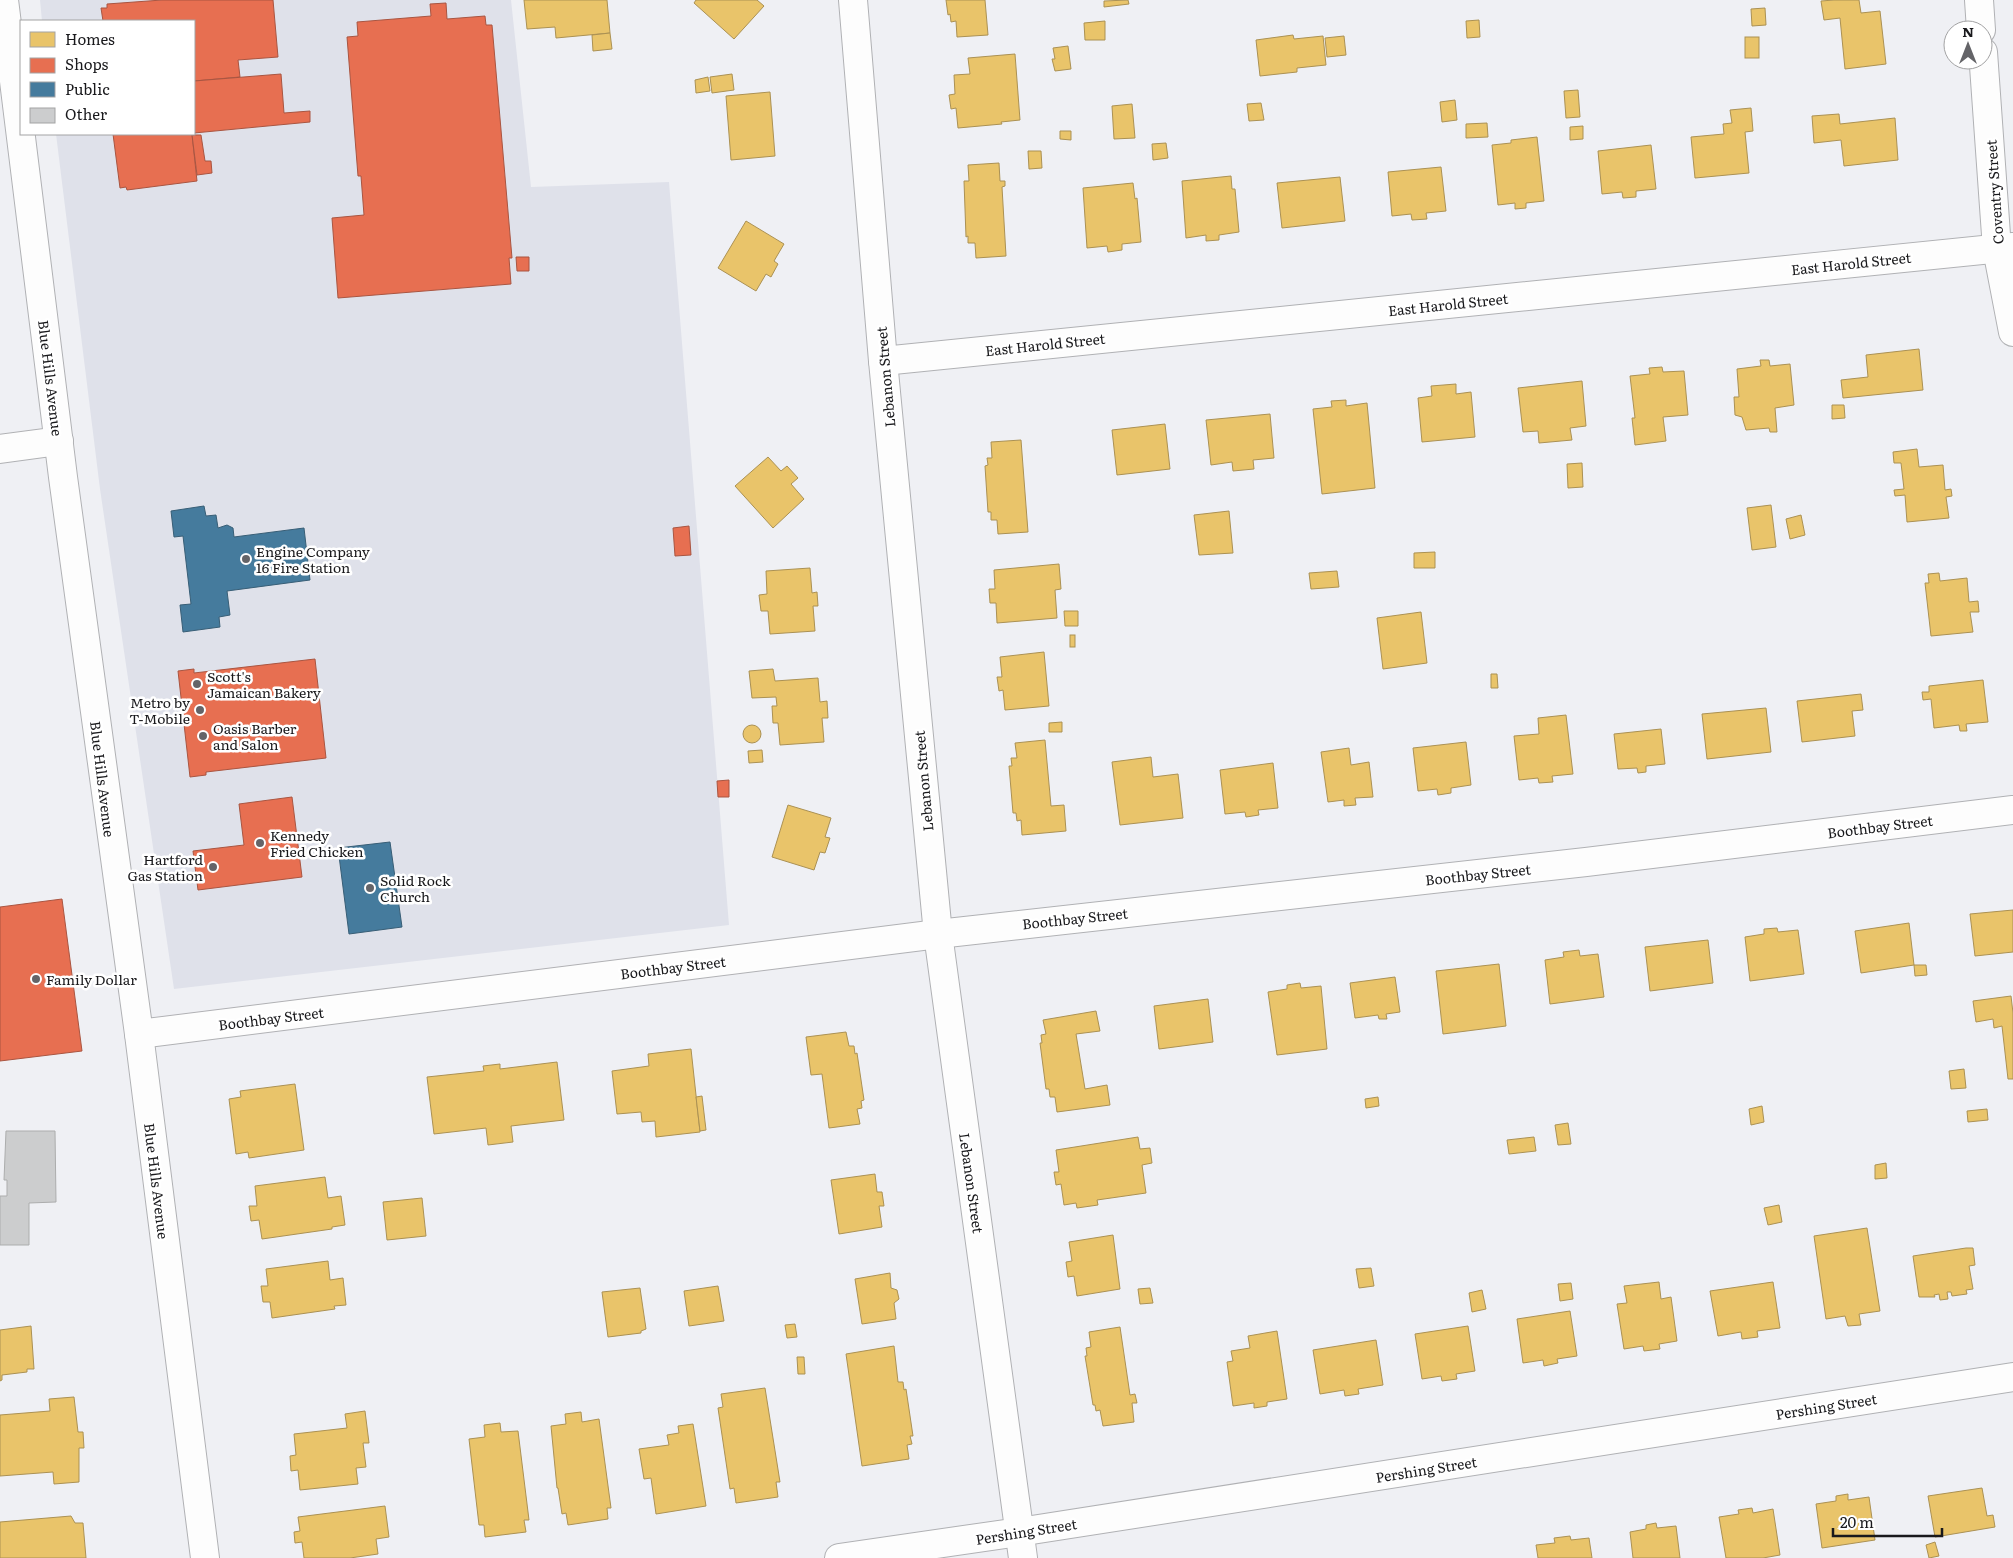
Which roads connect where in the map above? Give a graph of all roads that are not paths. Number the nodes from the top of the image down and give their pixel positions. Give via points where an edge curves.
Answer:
1 (4, 0) edge
2 (853, 0) edge
3 (1979, 0) edge
4 (1980, 20) edge
5 (1985, 70) edge
6 (20, 129) edge
7 (21, 135) edge
8 (2005, 248) edge
9 (2013, 332) edge
10 (883, 361) junction
11 (59, 442) junction
12 (0, 449) edge
13 (2013, 810) edge
14 (938, 934) junction
15 (138, 1034) junction
16 (2013, 1377) edge
17 (1021, 1545) edge
18 (205, 1558) edge
19 (839, 1558) edge

1 - 6 street, Blue Hills Avenue
2 - 10 street, Lebanon Street
3 - 4 street
5 - 8 street, Coventry Street
7 - 11 street, Blue Hills Avenue
8 - 9 street, Coventry Street
8 - 10 street, East Harold Street
10 - 14 street, Lebanon Street
11 - 12 street
11 - 15 street, Blue Hills Avenue
13 - 14 street, Boothbay Street
14 - 15 street, Boothbay Street
14 - 17 street, Lebanon Street
15 - 18 street, Blue Hills Avenue
16 - 17 street, Pershing Street
17 - 19 street, Pershing Street

